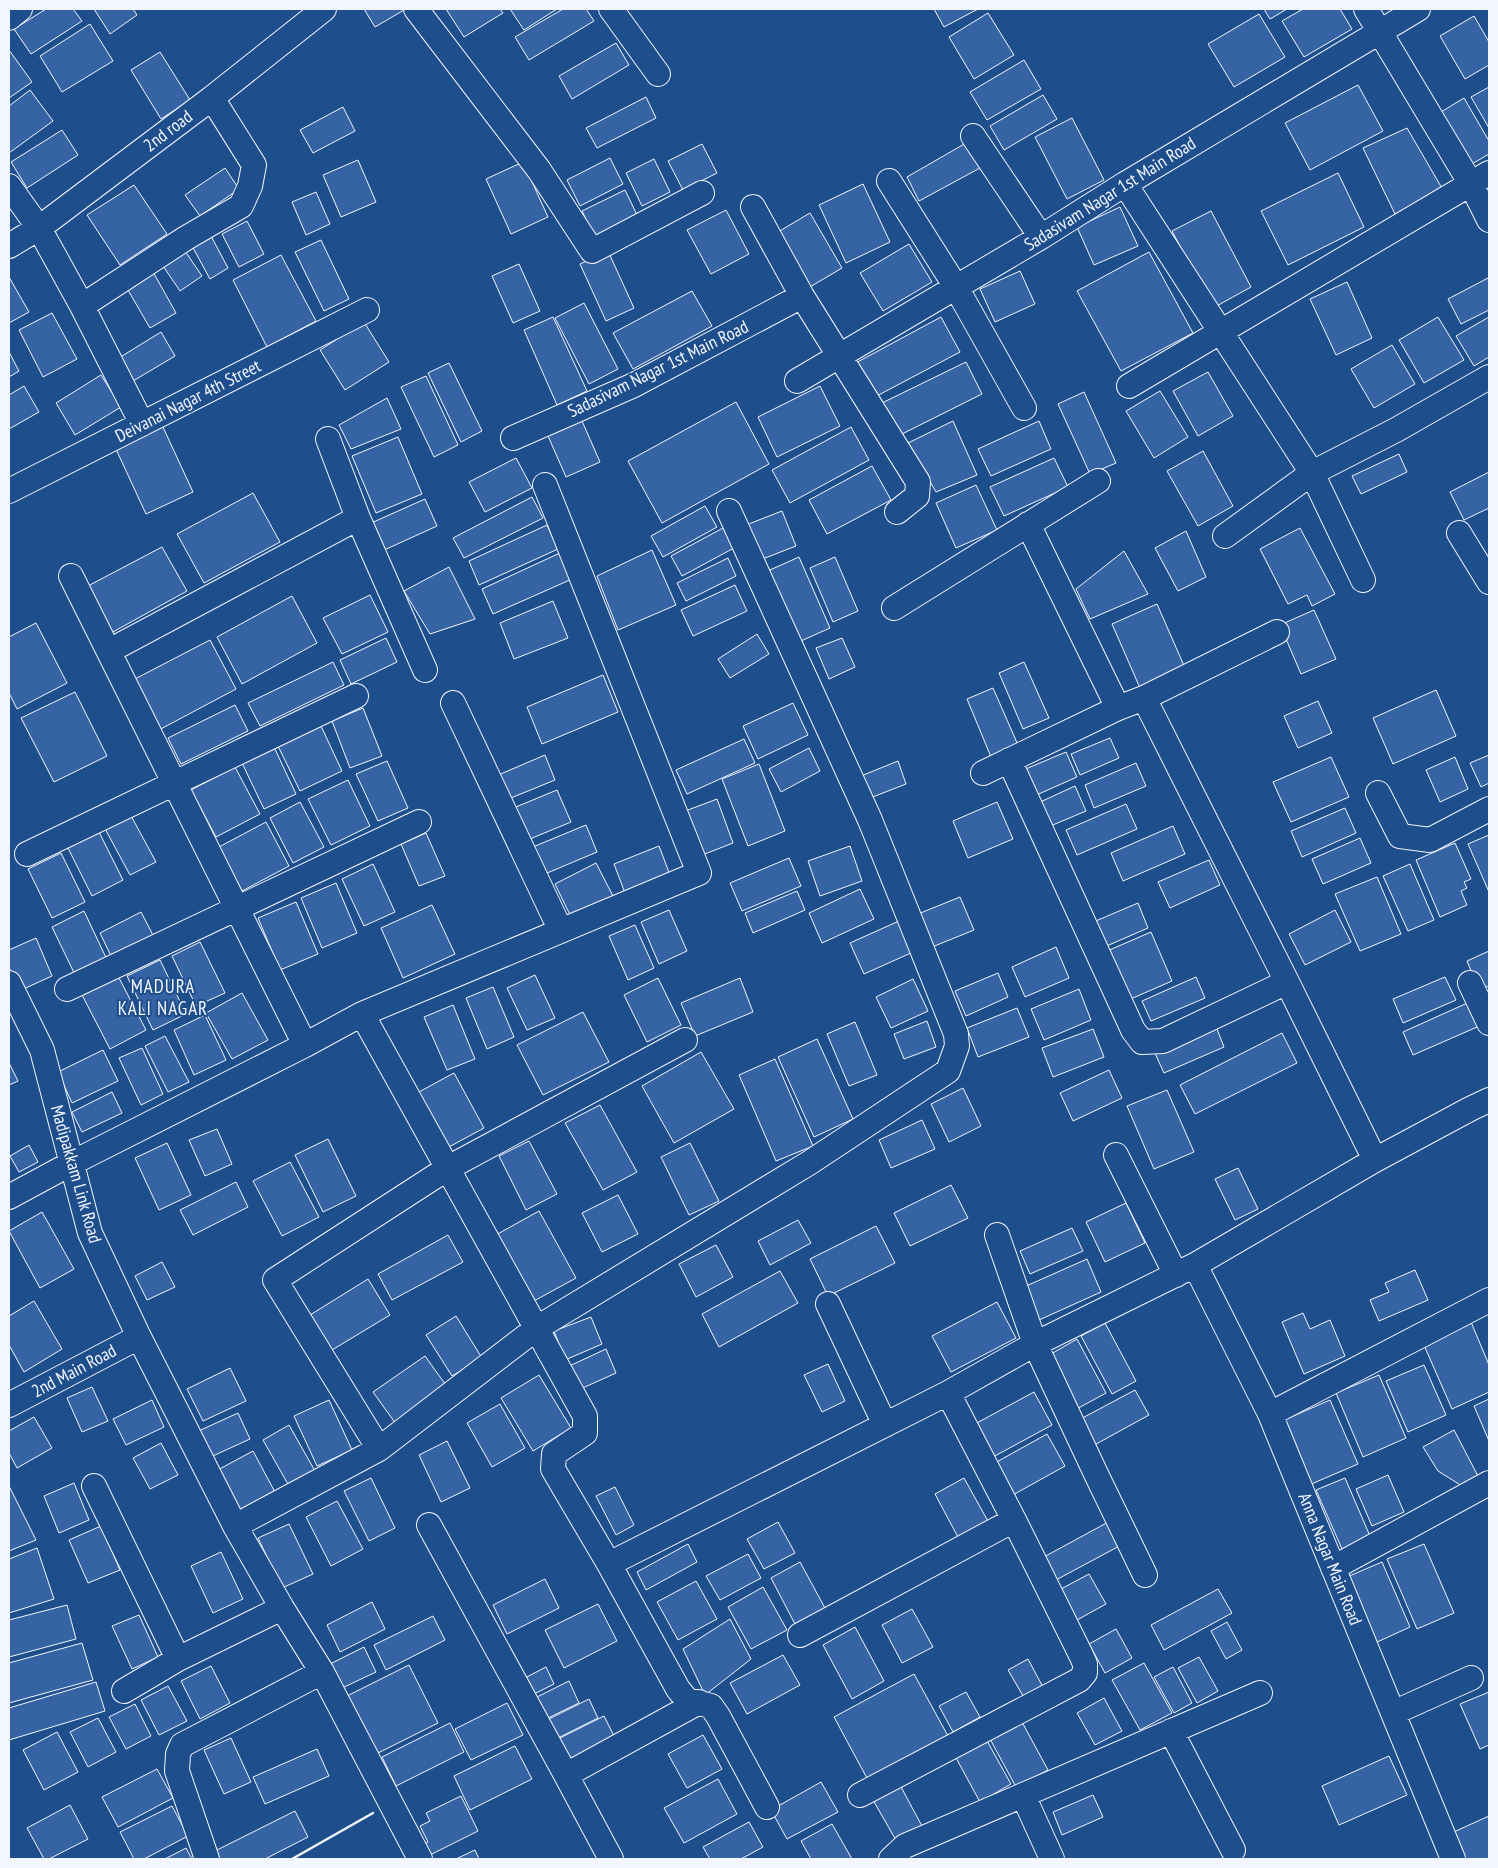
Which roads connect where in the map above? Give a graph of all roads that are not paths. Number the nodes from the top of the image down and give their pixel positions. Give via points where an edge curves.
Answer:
1 (20, 9) edge
2 (324, 9) edge
3 (416, 9) edge
4 (611, 9) edge
5 (1366, 9) edge
6 (1418, 9) edge
7 (9, 18) edge
8 (1380, 31) junction
9 (658, 74) dead end
10 (212, 98) junction
11 (973, 136) dead end
12 (1480, 179) edge
13 (889, 181) dead end
14 (1125, 184) junction
15 (9, 186) edge
16 (702, 193) dead end
17 (753, 207) dead end
18 (1489, 220) edge
19 (39, 228) junction
20 (1041, 237) junction
21 (9, 246) edge
22 (956, 287) junction
23 (802, 296) junction
24 (82, 306) junction
25 (367, 310) dead end
26 (1219, 332) junction
27 (840, 356) junction
28 (1489, 378) edge
29 (797, 381) dead end
30 (1129, 386) dead end
31 (1024, 408) dead end
32 (142, 424) junction
33 (513, 438) dead end
34 (328, 439) dead end
35 (1312, 473) junction
36 (1098, 481) dead end
37 (545, 485) dead end
38 (9, 491) edge
39 (729, 511) dead end
40 (897, 512) dead end
41 (358, 518) junction
42 (1028, 524) junction
43 (1459, 533) dead end
44 (1225, 536) dead end
45 (71, 576) dead end
46 (1363, 580) dead end
47 (1489, 582) edge
48 (894, 608) dead end
49 (1277, 632) dead end
50 (109, 651) junction
51 (425, 670) dead end
52 (356, 696) dead end
53 (1144, 698) junction
54 (453, 703) dead end
55 (1118, 708) junction
56 (1009, 760) junction
57 (983, 773) dead end
58 (175, 783) junction
59 (1378, 793) dead end
60 (1489, 809) edge
61 (419, 822) dead end
62 (27, 854) dead end
63 (237, 908) junction
64 (561, 930) junction
65 (1287, 982) junction
66 (1470, 983) dead end
67 (9, 984) edge
68 (68, 988) dead end
69 (362, 1014) junction
70 (1489, 1023) edge
71 (685, 1040) dead end
72 (305, 1045) junction
73 (1489, 1100) edge
74 (1116, 1155) dead end
75 (1375, 1160) junction
76 (72, 1163) junction
77 (448, 1168) junction
78 (9, 1197) edge
79 (998, 1235) dead end
80 (1185, 1270) junction
81 (1489, 1300) edge
82 (828, 1304) dead end
83 (537, 1328) junction
84 (139, 1337) junction
85 (1036, 1344) junction
86 (948, 1393) junction
87 (9, 1405) edge
88 (1270, 1414) junction
89 (885, 1425) junction
90 (379, 1449) junction
91 (1489, 1483) edge
92 (94, 1486) dead end
93 (1014, 1520) junction
94 (429, 1524) dead end
95 (235, 1526) junction
96 (609, 1564) junction
97 (1333, 1568) junction
98 (1145, 1575) dead end
99 (282, 1608) junction
100 (800, 1635) dead end
101 (178, 1659) junction
102 (322, 1672) junction
103 (1472, 1678) dead end
104 (124, 1691) dead end
105 (1260, 1692) dead end
106 (699, 1702) junction
107 (1393, 1713) junction
108 (1171, 1731) junction
109 (566, 1775) junction
110 (860, 1795) dead end
111 (1023, 1795) junction
112 (767, 1807) dead end
113 (1233, 1850) dead end
114 (208, 1859) edge
115 (420, 1859) edge
116 (611, 1859) edge
117 (892, 1859) edge
118 (1052, 1859) edge
119 (1453, 1859) edge

1 - 7 street
2 - 10 street, 2nd road
3 - 16 street via 539,170 592,252
4 - 9 street
5 - 8 street
6 - 8 street, Sadasivam Nagar 1st Main Road
8 - 12 street
8 - 14 street, Sadasivam Nagar 1st Main Road
10 - 19 street, 2nd road
10 - 24 street via 254,165 250,186 241,206
11 - 20 street
12 - 18 street
12 - 26 street
13 - 22 street
14 - 20 street, Sadasivam Nagar 1st Main Road
14 - 26 street
15 - 19 street
17 - 23 street
19 - 21 street, 2nd road
19 - 24 street
20 - 22 street, Sadasivam Nagar 1st Main Road
22 - 27 street, Sadasivam Nagar 1st Main Road
22 - 31 street
23 - 27 street
23 - 33 street, Sadasivam Nagar 1st Main Road via 634,385
24 - 32 street
25 - 32 street, Deivanai Nagar 4th Street
26 - 30 street
26 - 35 street
27 - 29 street, Sadasivam Nagar 1st Main Road
27 - 40 street via 918,482 917,496
28 - 35 street
32 - 38 street, Deivanai Nagar 4th Street
34 - 41 street
35 - 44 street
35 - 46 street
36 - 42 street
37 - 64 street via 699,873
39 - 83 street via 870,820 956,1034 957,1046 948,1071 809,1163
41 - 50 street
41 - 51 street
42 - 48 street
42 - 55 street
43 - 47 street
45 - 50 street
49 - 53 street
50 - 58 street
52 - 58 street
53 - 55 street
53 - 65 street
54 - 64 street
55 - 56 street
56 - 57 street
56 - 65 street via 1133,1030 1142,1042 1164,1041
58 - 62 street
58 - 63 street
59 - 60 street via 1400,836 1430,840
61 - 63 street
63 - 68 street
63 - 72 street
64 - 69 street
65 - 75 street
66 - 70 street
67 - 76 street, Madipakkam Link Road via 42,1050
69 - 72 street
69 - 77 street
71 - 77 street
72 - 76 street
73 - 75 street
74 - 80 street, Anna Nagar Main Road
75 - 80 street
76 - 78 street
76 - 84 street, Madipakkam Link Road via 90,1233
77 - 83 street
77 - 90 street via 275,1280
79 - 85 street
80 - 85 street
80 - 88 street, Anna Nagar Main Road
81 - 88 street
82 - 89 street
83 - 90 street
83 - 96 street via 586,1416 585,1433 554,1454 553,1469
84 - 87 street, 2nd Main Road
84 - 95 street, Madipakkam Link Road
85 - 86 street
85 - 98 street
86 - 89 street
86 - 93 street
88 - 97 street, Anna Nagar Main Road
89 - 96 street
90 - 95 street
91 - 97 street
92 - 101 street
93 - 100 street
93 - 110 street via 1082,1655 1085,1673 1079,1680
94 - 109 street
95 - 99 street, Madipakkam Link Road
96 - 106 street via 678,1689 687,1700
97 - 107 street, Anna Nagar Main Road
99 - 101 street
99 - 102 street, Madipakkam Link Road
101 - 104 street
102 - 114 street via 182,1745 177,1771
102 - 115 street, Madipakkam Link Road
103 - 107 street
105 - 108 street
106 - 109 street
106 - 112 street via 711,1706 718,1716
107 - 119 street, Anna Nagar Main Road
108 - 111 street
108 - 113 street
109 - 116 street
111 - 117 street via 906,1846
111 - 118 street

